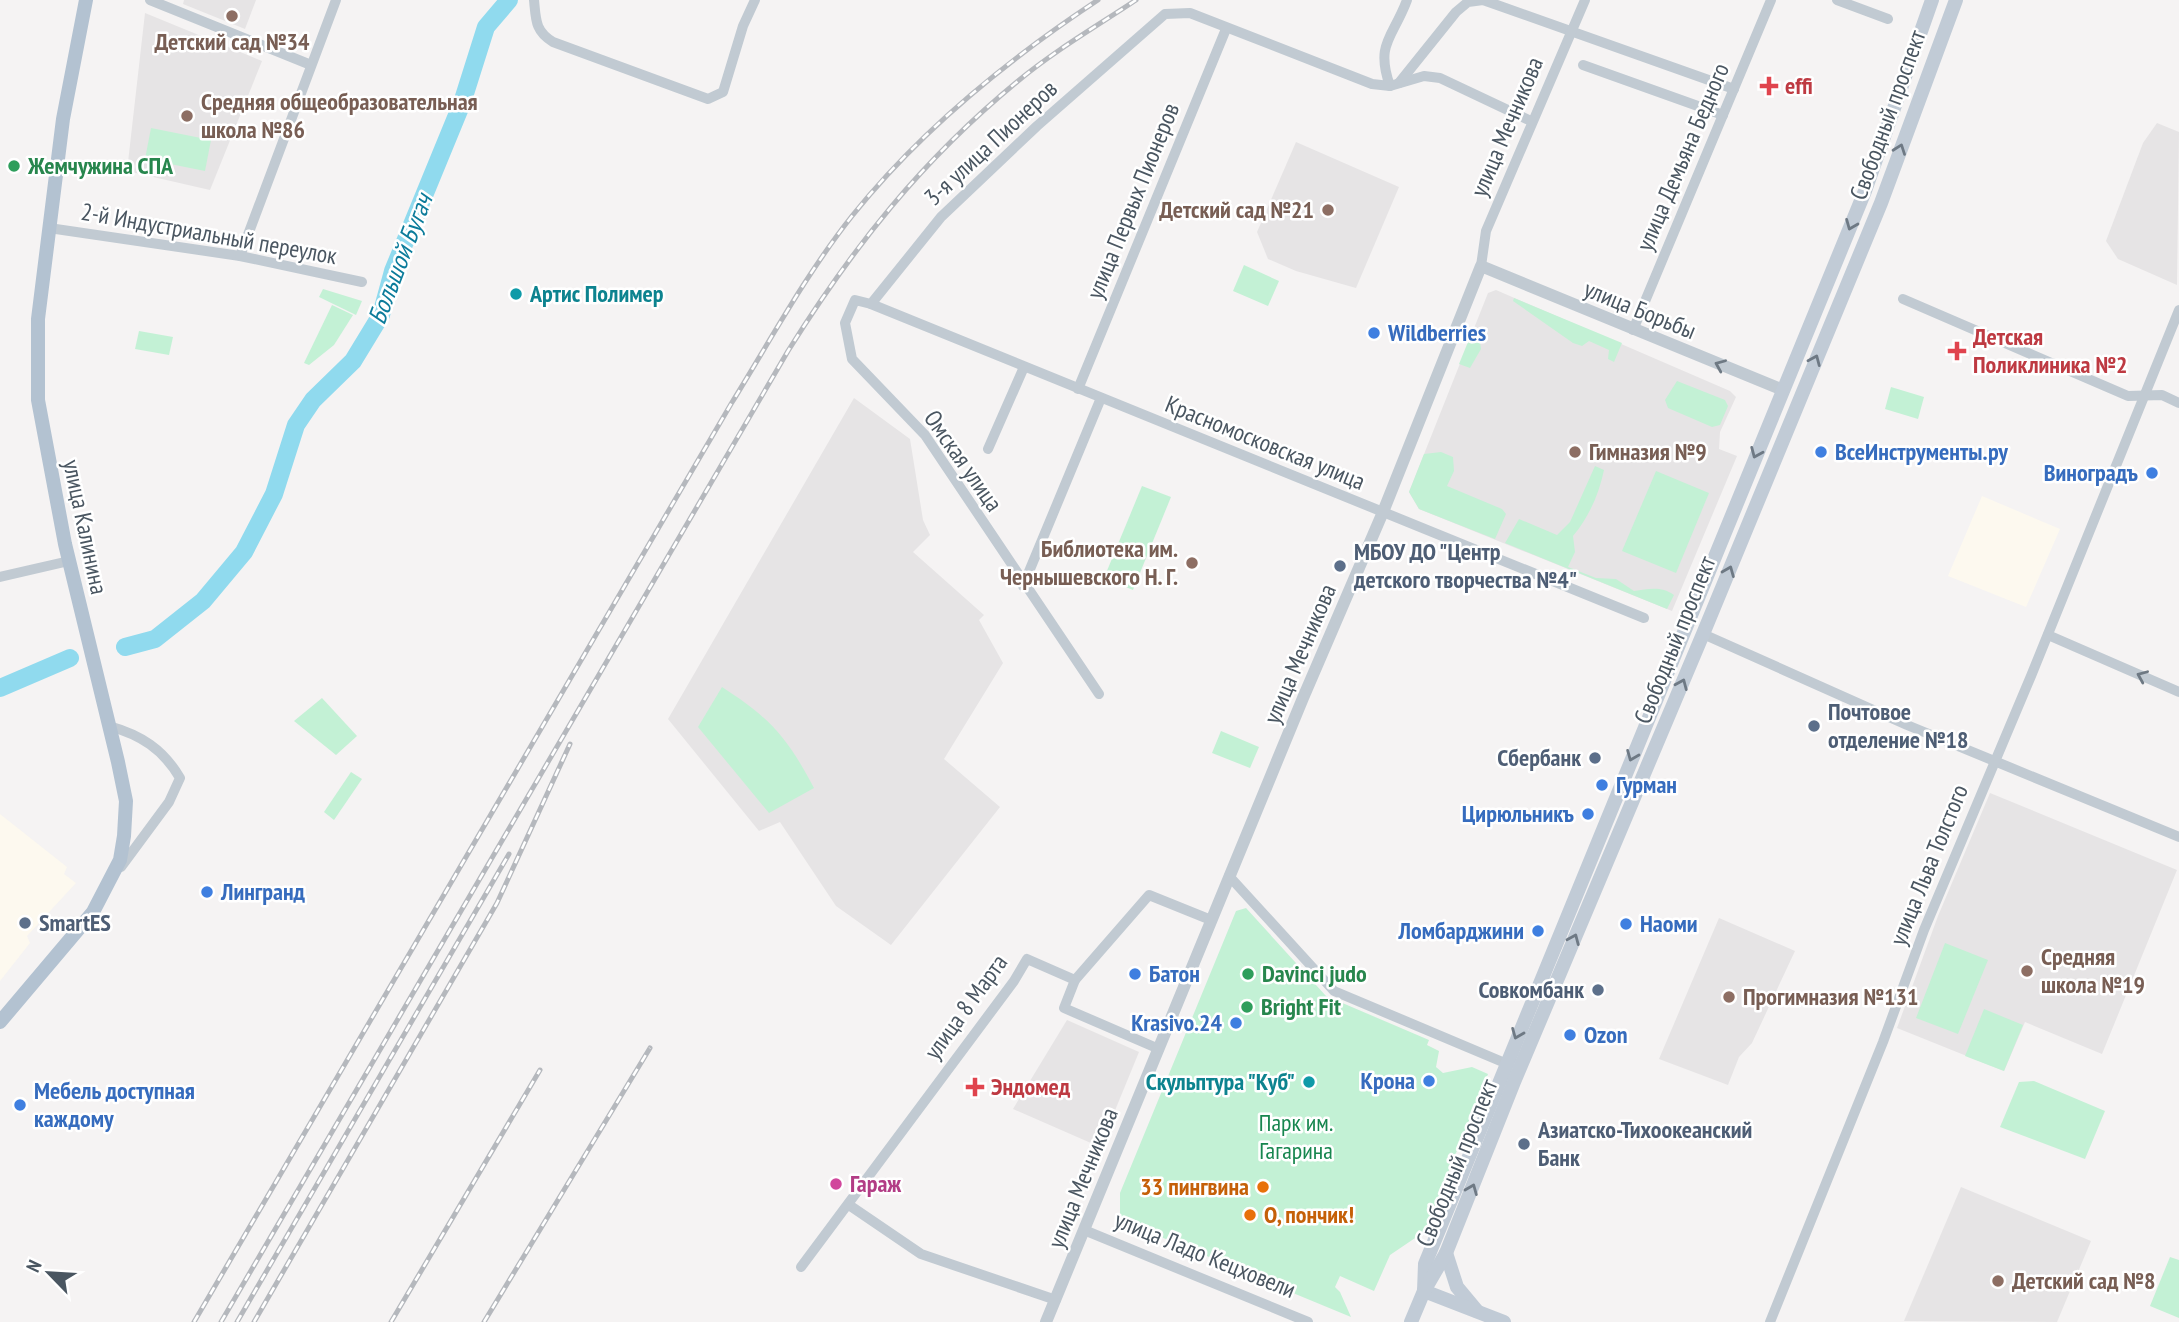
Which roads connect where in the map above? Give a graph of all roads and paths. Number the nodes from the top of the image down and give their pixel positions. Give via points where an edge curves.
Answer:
1 (86, 0) edge
2 (150, 0) edge
3 (336, 0) edge
4 (534, 0) edge
5 (755, 0) edge
6 (1407, 0) edge
7 (1483, 0) edge
8 (1585, 0) edge
9 (1771, 0) edge
10 (1837, 0) edge
11 (1932, 0) edge
12 (1956, 0) edge
13 (1888, 19) dead end
14 (1226, 29) junction
15 (1570, 31) junction
16 (311, 65) junction
17 (1583, 65) dead end
18 (1395, 85) junction
19 (1734, 89) junction
20 (1723, 115) junction
21 (1531, 121) junction
22 (49, 228) junction
23 (240, 256) junction
24 (1481, 267) junction
25 (362, 282) dead end
26 (1903, 299) dead end
27 (871, 304) junction
28 (2179, 310) edge
29 (845, 323) joint
30 (1633, 330) junction
31 (1024, 366) junction
32 (1078, 389) junction
33 (1783, 390) junction
34 (2142, 396) junction
35 (1101, 398) junction
36 (2179, 403) edge
37 (988, 449) dead end
38 (1382, 512) junction
39 (69, 561) junction
40 (0, 576) edge
41 (1023, 586) junction
42 (1644, 618) dead end
43 (1686, 625) junction
44 (1703, 634) junction
45 (2048, 635) junction
46 (2179, 692) edge
47 (1099, 694) dead end
48 (109, 726) junction
49 (1994, 762) junction
50 (2179, 837) edge
51 (1229, 876) junction
52 (110, 881) junction
53 (1211, 920) junction
54 (1075, 980) junction
55 (0, 1022) edge
56 (1159, 1049) junction
57 (1505, 1063) junction
58 (1520, 1069) junction
59 (849, 1205) junction
60 (1084, 1230) junction
61 (1446, 1253) junction
62 (801, 1267) dead end
63 (1424, 1291) junction
64 (1056, 1300) junction
65 (1478, 1312) junction
66 (1046, 1322) edge
67 (1308, 1322) edge
68 (1411, 1322) edge
69 (1504, 1322) edge
70 (1770, 1322) edge

1 - 22 main road, улица Калинина via 63,119
2 - 16 street
3 - 16 street
4 - 5 street via 536,25 554,42 708,99 723,92
6 - 18 street via 1385,44 1382,63
7 - 15 street
7 - 18 street via 1468,2 1456,12
8 - 15 street, улица Мечникова
9 - 19 street, улица Демьяна Бедного
10 - 13 street
11 -> 33 main road, Свободный проспект via 1865,191
44 -> 12 main road, Свободный проспект via 1881,203
14 - 18 street via 1371,84
14 - 27 street, 3-я улица Пионеров via 1190,13 1165,14 941,217
14 - 32 street, улица Первых Пионеров
15 - 19 street
15 - 21 street, улица Мечникова
16 - 23 street
17 - 20 street
18 - 21 street via 1424,76 1440,78
19 - 20 street, улица Демьяна Бедного
20 - 30 street, улица Демьяна Бедного
21 - 24 street, улица Мечникова via 1486,230
22 - 23 street, 2-й Индустриальный переулок
22 - 39 main road, улица Калинина via 38,319 38,400
23 - 25 street, 2-й Индустриальный переулок
24 - 30 street, улица Борьбы
24 - 38 street, улица Мечникова
26 - 34 street via 2128,397
27 - 29 street, 3-я улица Пионеров via 855,300
27 - 31 street, Красномосковская улица
28 - 34 street, улица Льва Толстого
29 - 41 street, Омская улица via 852,359 925,436
33 -> 30 street, улица Борьбы
31 - 32 street, Красномосковская улица
31 - 37 street
32 - 35 street, Красномосковская улица
33 -> 43 main road, Свободный проспект
34 - 36 street via 2162,395
34 - 45 street, улица Льва Толстого
35 - 38 street, Красномосковская улица
35 - 41 street
38 - 42 street, Красномосковская улица
38 - 51 street, улица Мечникова
39 - 40 street
39 - 48 main road, улица Калинина
41 - 47 street, Омская улица
43 - 44 main road
43 -> 57 main road, Свободный проспект
44 - 49 street
58 -> 44 main road, Свободный проспект
46 -> 45 street
45 - 49 street, улица Льва Толстого
48 - 52 main road, улица Калинина via 126,801 120,860
48 - 52 street via 136,734 158,749 180,778 169,802
49 - 50 street
49 - 70 street, улица Льва Толстого
51 - 53 street, улица Мечникова
51 - 57 street via 1334,991
52 - 55 main road, улица Калинина via 93,912
53 - 54 street via 1149,895
53 - 56 street, улица Мечникова
54 - 56 street via 1064,1008
54 - 59 street, улица 8 Марта via 1027,959
56 - 60 street, улица Мечникова
57 - 58 main road
57 - 63 main road, Свободный проспект via 1423,1270
61 -> 58 main road, Свободный проспект
59 - 62 street, улица 8 Марта
59 - 64 street via 921,1254
60 - 64 street, улица Мечникова
60 - 67 street, улица Ладо Кецховели
61 - 63 main road, Свободный проспект
61 - 65 main road via 1457,1287
63 - 65 main road
63 - 68 main road, Свободный проспект
64 - 66 street, улица Мечникова
65 - 69 main road

